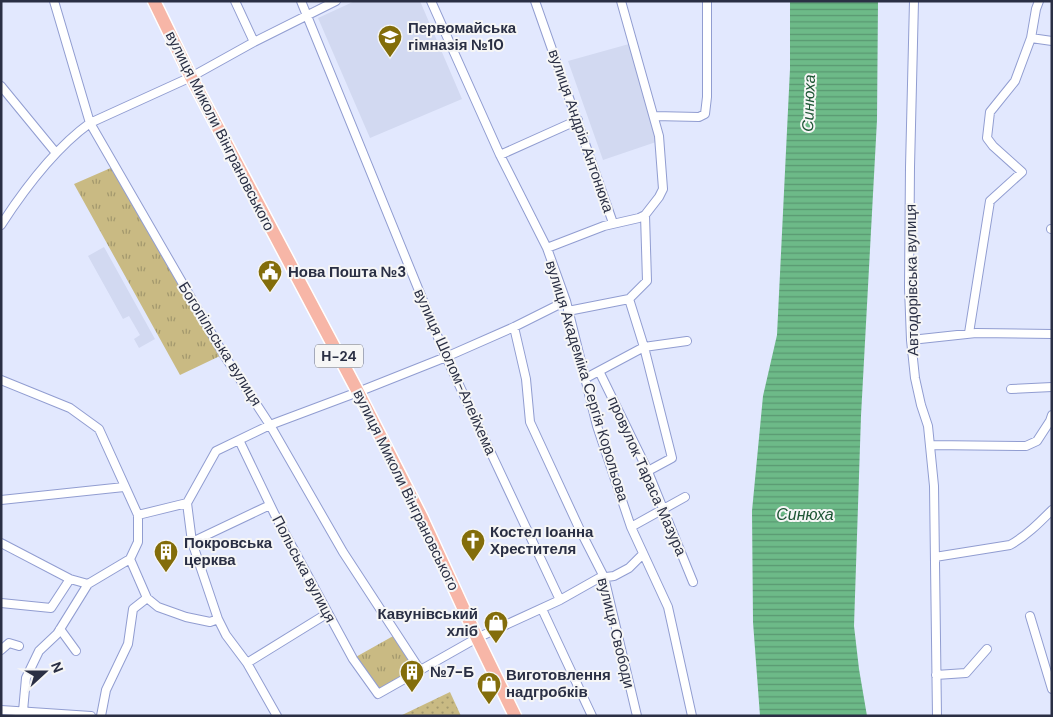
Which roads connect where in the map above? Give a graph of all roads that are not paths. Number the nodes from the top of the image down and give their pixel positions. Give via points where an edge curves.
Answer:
1 (54, 1) edge
2 (154, 1) edge
3 (235, 1) edge
4 (301, 1) edge
5 (336, 1) edge
6 (431, 1) edge
7 (535, 1) edge
8 (621, 1) edge
9 (707, 1) edge
10 (914, 1) edge
11 (1039, 1) edge
12 (306, 16) junction
13 (1032, 38) junction
14 (1052, 41) edge
15 (254, 42) junction
16 (191, 77) junction
17 (1, 86) edge
18 (654, 116) junction
19 (578, 120) junction
20 (90, 123) junction
21 (56, 153) junction
22 (500, 154) junction
23 (645, 215) junction
24 (613, 222) junction
25 (1, 225) edge
26 (546, 248) junction
27 (629, 299) junction
28 (566, 301) junction
29 (568, 311) junction
30 (514, 327) junction
31 (970, 334) junction
32 (1052, 334) edge
33 (911, 340) junction
34 (687, 341) dead end
35 (644, 347) junction
36 (446, 357) junction
37 (599, 371) junction
38 (586, 378) junction
39 (1, 380) edge
40 (1052, 387) edge
41 (1011, 389) dead end
42 (358, 392) junction
43 (1052, 415) edge
44 (270, 425) junction
45 (239, 440) junction
46 (930, 445) junction
47 (648, 471) junction
48 (124, 487) junction
49 (685, 497) dead end
50 (1, 500) edge
51 (187, 503) junction
52 (270, 505) junction
53 (664, 510) junction
54 (1052, 510) edge
55 (138, 515) junction
56 (631, 527) junction
57 (192, 542) junction
58 (1, 543) edge
59 (642, 555) junction
60 (935, 557) junction
61 (130, 559) junction
62 (604, 577) junction
63 (70, 579) junction
64 (693, 582) dead end
65 (88, 584) junction
66 (146, 598) junction
67 (560, 600) junction
68 (1, 603) edge
69 (542, 609) junction
70 (328, 613) junction
71 (1030, 616) dead end
72 (218, 619) junction
73 (60, 629) junction
74 (477, 638) junction
75 (19, 646) dead end
76 (987, 649) dead end
77 (1, 650) edge
78 (76, 651) dead end
79 (247, 663) junction
80 (420, 670) junction
81 (1048, 670) edge
82 (936, 675) junction
83 (1052, 689) edge
84 (1, 710) edge
85 (23, 711) junction
86 (91, 716) edge
87 (101, 716) edge
88 (277, 716) edge
89 (515, 716) edge
90 (592, 716) edge
91 (637, 716) edge
92 (692, 716) edge
93 (937, 716) edge

1 - 20 street, Богопільська вулиця
2 - 16 main road, вулиця Миколи Вінграновського / Н-24
3 - 15 street
4 - 12 street, вулиця Шолом-Алейхема
5 - 12 street
6 - 22 street, вулиця Академіка Сергія Корольова
7 - 19 street, вулиця Андрія Антонюка
8 - 18 street
9 - 18 street via 708,97 705,114
10 - 33 street, Автодорівська вулиця
11 - 13 street
12 - 15 street
12 - 36 street, вулиця Шолом-Алейхема
13 - 14 street
13 - 31 street via 1015,81 990,112 988,138 1022,172 990,201
15 - 16 street
16 - 20 street
16 - 42 main road, вулиця Миколи Вінграновського / Н-24
17 - 21 street
18 - 23 street via 659,136 663,189
19 - 22 street
19 - 24 street, вулиця Андрія Антонюка
20 - 21 street
20 - 44 street, Богопільська вулиця via 224,355
21 - 25 street
22 - 26 street, вулиця Академіка Сергія Корольова
23 - 24 street
23 - 27 street via 647,281
24 - 26 street, вулиця Андрія Антонюка
26 - 28 street, вулиця Академіка Сергія Корольова
27 - 29 street
27 - 35 street
28 - 29 street, вулиця Академіка Сергія Корольова
28 - 30 street
29 - 38 street, вулиця Академіка Сергія Корольова
30 - 36 street
30 - 62 street, вулиця Свободи via 526,379 530,422
31 - 32 street
31 - 33 street
33 - 46 street, Автодорівська вулиця via 915,378
34 - 35 street
35 - 37 street
35 - 47 street via 672,458
36 - 42 street
36 - 67 street, вулиця Шолом-Алейхема
37 - 38 street
37 - 47 street, провулок Тараса Мазура
38 - 56 street, вулиця Академіка Сергія Корольова via 597,426
39 - 48 street via 70,408 99,428
40 - 41 street
42 - 44 street
42 - 74 main road, вулиця Миколи Вінграновського / Н-24 via 422,518
43 - 46 street via 1037,441 1026,446
44 - 45 street
44 - 80 street, Богопільська вулиця via 343,552
45 - 51 street via 216,451
45 - 52 street, Польська вулиця
46 - 60 street, Автодорівська вулиця
47 - 53 street, провулок Тараса Мазура
48 - 50 street
48 - 55 street
49 - 53 street
51 - 55 street
51 - 57 street
52 - 57 street
52 - 70 street, Польська вулиця
53 - 56 street
53 - 64 street, провулок Тараса Мазура
54 - 60 street via 1020,540 1010,545
55 - 61 street via 138,542
56 - 59 street, вулиця Академіка Сергія Корольова
57 - 72 street
58 - 63 street
59 - 62 street via 629,568
59 - 92 street, вулиця Академіка Сергія Корольова via 668,607
60 - 82 street, Автодорівська вулиця
61 - 65 street
61 - 66 street
62 - 67 street
62 - 91 street, вулиця Свободи
63 - 65 street
63 - 68 street via 51,608
65 - 73 street
66 - 72 street via 158,607 186,617 210,622
66 - 87 street via 133,609 128,644 106,690
67 - 69 street
69 - 74 street
69 - 90 street
70 - 79 street
70 - 80 street, Польська вулиця via 353,659 378,694
71 - 81 street
72 - 79 street
73 - 78 street
73 - 85 street via 40,650 26,678
74 - 80 street
74 - 89 main road, вулиця Миколи Вінграновського / Н-24
75 - 77 street via 9,643
76 - 82 street via 966,673
79 - 88 street
81 - 83 street
82 - 93 street, Автодорівська вулиця
84 - 85 street
85 - 86 street

